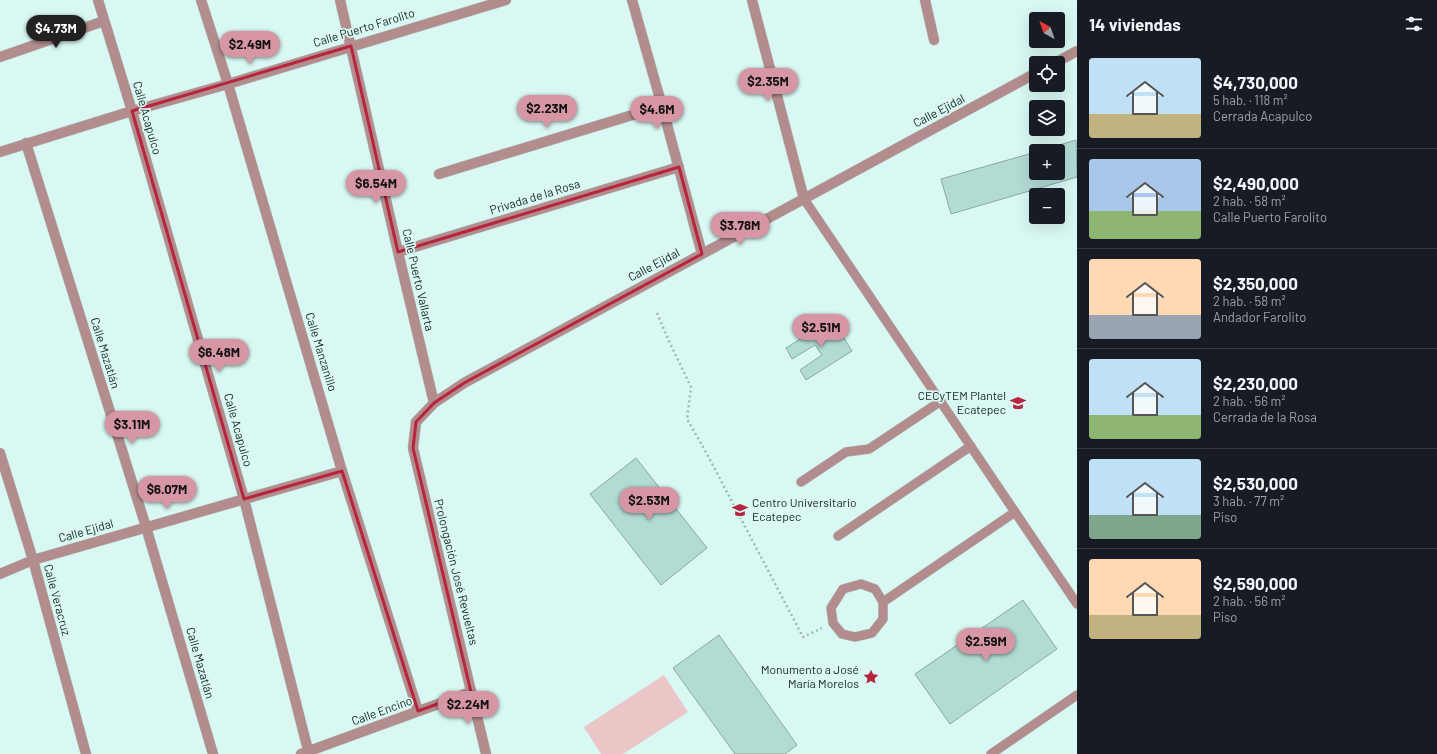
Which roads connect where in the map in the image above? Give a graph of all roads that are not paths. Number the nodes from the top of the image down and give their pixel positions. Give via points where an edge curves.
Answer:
1 (98, 0) edge
2 (201, 0) edge
3 (340, 0) edge
4 (506, 0) edge
5 (632, 0) edge
6 (752, 0) edge
7 (925, 0) edge
8 (469, 5) edge
9 (104, 21) junction
10 (934, 40) dead end
11 (351, 46) junction
12 (1077, 51) edge
13 (0, 57) edge
14 (1065, 58) edge
15 (1029, 77) edge
16 (228, 84) junction
17 (662, 106) junction
18 (132, 111) junction
19 (26, 144) junction
20 (0, 152) edge
21 (679, 167) junction
22 (439, 174) dead end
23 (804, 199) junction
24 (398, 252) junction
25 (702, 254) junction
26 (941, 401) junction
27 (434, 403) junction
28 (971, 446) junction
29 (0, 453) edge
30 (342, 471) junction
31 (801, 482) dead end
32 (244, 499) junction
33 (1015, 512) junction
34 (146, 527) junction
35 (838, 536) dead end
36 (33, 560) junction
37 (0, 574) edge
38 (883, 602) junction
39 (1077, 604) edge
40 (472, 692) junction
41 (1077, 695) edge
42 (418, 711) junction
43 (306, 753) edge
44 (86, 754) edge
45 (213, 754) edge
46 (486, 754) edge
47 (991, 754) edge

1 - 9 street, Calle Acapulco
2 - 16 street, Calle Manzanillo
3 - 11 street, Calle Puerto Vallarta
4 - 8 street, Calle Puerto Farolito
5 - 17 street
6 - 23 street
7 - 10 street
8 - 11 street, Calle Puerto Farolito
9 - 13 street
9 - 18 street, Calle Acapulco
11 - 16 street, Calle Puerto Farolito
11 - 24 street, Calle Puerto Vallarta
12 - 14 street
15 - 23 street, Calle Ejidal
16 - 18 street, Calle Puerto Farolito
16 - 30 street, Calle Manzanillo
17 - 21 street
17 - 22 street
18 - 19 street, Calle Puerto Farolito
18 - 32 street, Calle Acapulco
19 - 20 street, Calle Puerto Farolito
19 - 34 street, Calle Mazatlán
21 - 24 street, Privada de la Rosa
21 - 25 street
23 - 25 street, Calle Ejidal
23 - 26 lane
24 - 27 street, Calle Puerto Vallarta
25 - 27 street, Calle Ejidal via 464,383
26 - 28 lane
26 - 31 lane via 869,449 846,452
27 - 40 street, Prolongación José Revueltas via 416,422 413,448
28 - 33 lane
28 - 35 lane
29 - 36 street, Calle Veracruz
30 - 32 street, Calle Ejidal
30 - 42 street, Calle Manzanillo
32 - 34 street, Calle Ejidal
32 - 43 street, Calle Acapulco
33 - 38 lane
33 - 39 lane
34 - 36 street, Calle Ejidal
34 - 45 street, Calle Mazatlán
36 - 37 street, Calle Ejidal
36 - 44 street, Calle Veracruz
38 - 38 lane via 882,619 872,633 855,637 842,634 833,623 831,608 842,589 861,584 875,590
40 - 42 street, Calle Encino
40 - 46 street, Prolongación José Revueltas
41 - 47 lane
42 - 43 street, Calle Encino

